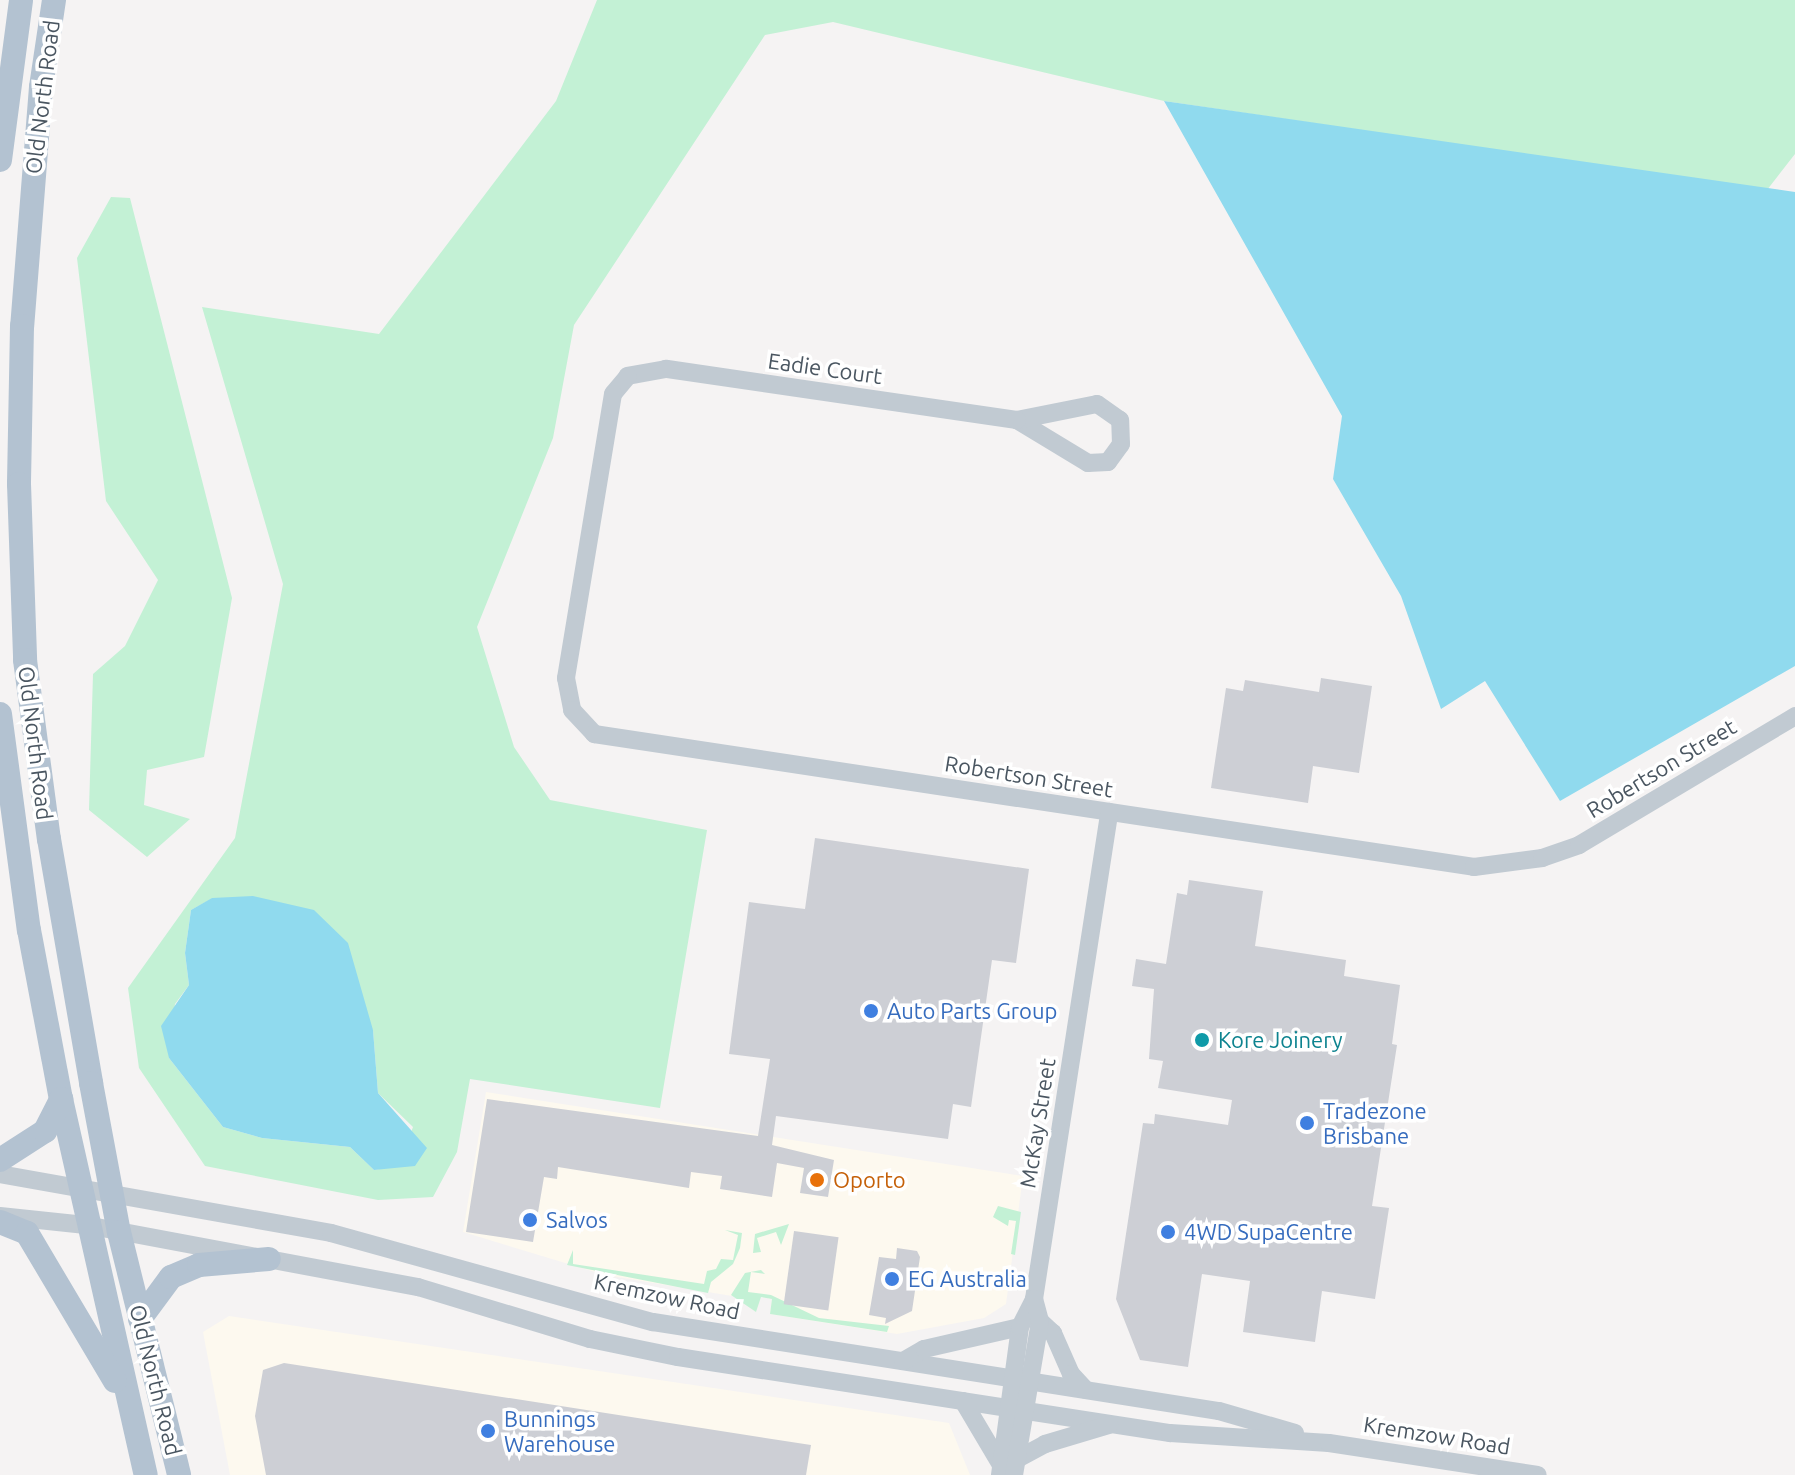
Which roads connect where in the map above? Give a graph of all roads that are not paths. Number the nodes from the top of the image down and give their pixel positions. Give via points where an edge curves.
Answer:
1 (21, 0) edge
2 (54, 0) edge
3 (0, 160) edge
4 (628, 376) joint
5 (1017, 420) junction
6 (0, 714) edge
7 (1795, 716) edge
8 (1109, 812) junction
9 (61, 1099) junction
10 (0, 1160) edge
11 (0, 1174) edge
12 (79, 1188) junction
13 (113, 1195) junction
14 (0, 1219) edge
15 (86, 1225) junction
16 (119, 1232) junction
17 (269, 1259) junction
18 (1034, 1299) junction
19 (140, 1319) junction
20 (1040, 1321) junction
21 (1020, 1327) junction
22 (903, 1361) junction
23 (1022, 1379) junction
24 (1086, 1390) junction
25 (963, 1401) junction
26 (130, 1408) junction
27 (1009, 1408) junction
28 (1028, 1411) junction
29 (1112, 1424) junction
30 (1329, 1443) junction
31 (1008, 1468) edge
32 (146, 1475) edge
33 (179, 1475) edge
34 (1538, 1475) edge

1 - 3 main road, Old North Road
2 - 13 main road, Old North Road via 41,87 22,326 19,484 25,660 49,839
4 - 5 street, Eadie Court via 666,369
4 - 8 street, Robertson Street via 613,394 566,678 572,710 594,734
5 - 5 street, Eadie Court via 1097,404 1115,413 1123,436 1114,458 1088,463
6 - 9 main road, Old North Road via 29,930
7 - 8 street, Robertson Street via 1579,845 1508,864 1444,867
8 - 18 street, McKay Street
9 - 10 main road via 45,1131
9 - 12 main road, Old North Road
11 - 12 street, Kremzow Road
12 - 13 street, Kremzow Road
12 - 15 main road, Old North Road
13 - 16 main road, Old North Road
13 - 22 street, Kremzow Road via 360,1240 653,1322
14 - 15 street, Kremzow Road
14 - 26 main road via 27,1233 34,1243
15 - 16 street, Kremzow Road
15 - 26 main road, Old North Road
16 - 17 street, Kremzow Road
16 - 19 main road, Old North Road
17 - 19 main road via 199,1265 171,1277
17 - 25 street, Kremzow Road via 418,1287 634,1348
18 - 20 street, McKay Street
18 - 21 street, McKay Street
19 - 33 main road, Old North Road
20 - 23 street, McKay Street
20 - 24 street via 1053,1333 1071,1374
21 - 22 street via 924,1349
21 - 23 street, McKay Street
22 - 23 street, Kremzow Road
23 - 24 street, Kremzow Road
23 - 27 street, McKay Street
23 - 28 street
24 - 30 street, Kremzow Road via 1219,1411
25 - 27 street, Kremzow Road
25 - 31 street
26 - 32 main road, Old North Road
27 - 28 street, Kremzow Road
27 - 31 street, McKay Street
28 - 29 street, Kremzow Road
28 - 31 street
29 - 30 street, Kremzow Road
29 - 31 street via 1045,1444
30 - 34 street, Kremzow Road

